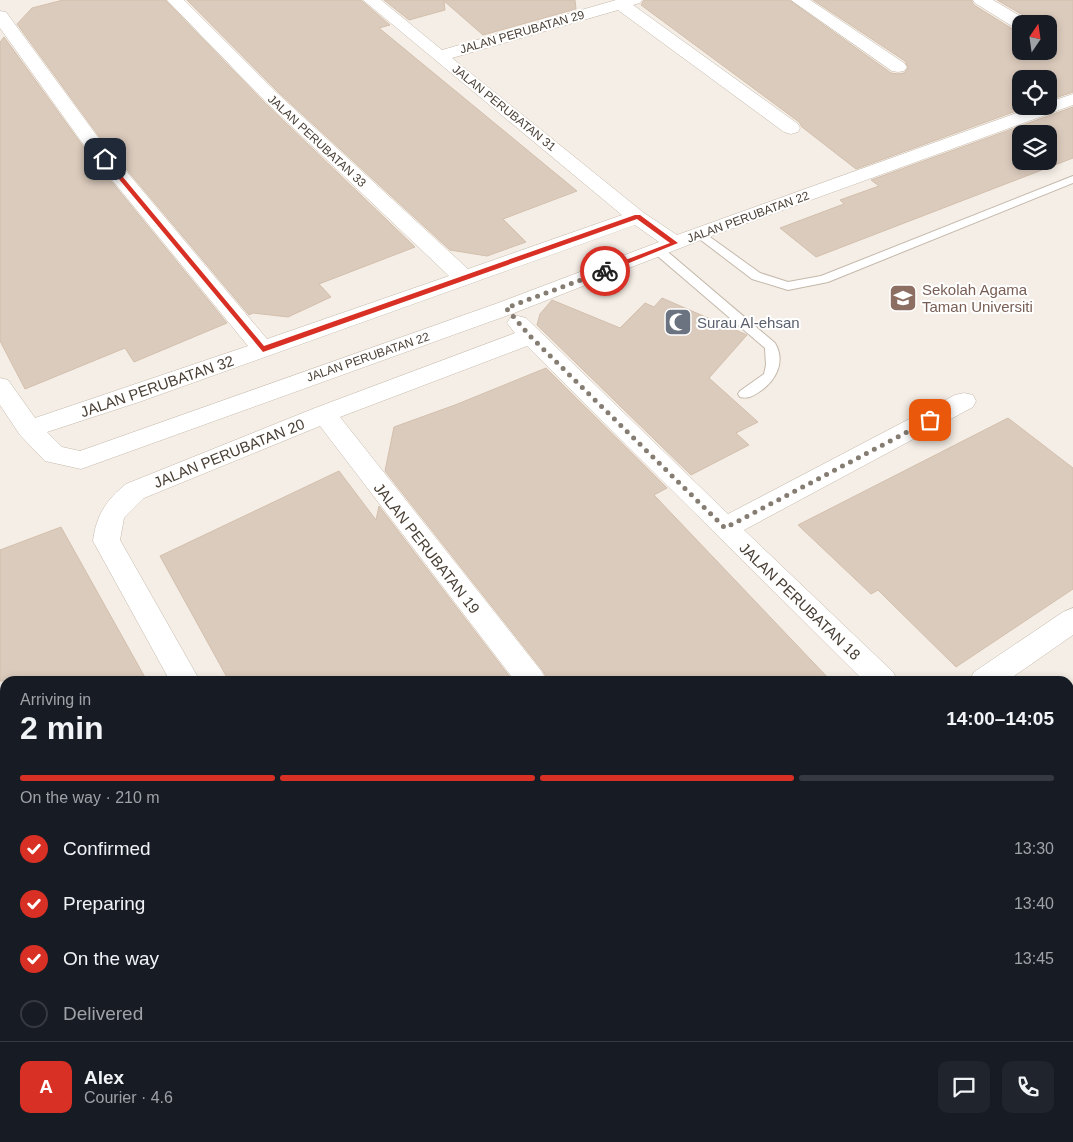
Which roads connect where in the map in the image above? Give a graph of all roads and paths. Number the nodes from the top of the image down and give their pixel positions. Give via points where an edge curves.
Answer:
1 (175, 0) edge
2 (371, 0) edge
3 (799, 0) edge
4 (981, 0) edge
5 (627, 2) edge
6 (0, 16) edge
7 (1012, 19) edge
8 (439, 56) junction
9 (898, 67) dead end
10 (1073, 100) edge
11 (791, 128) dead end
12 (1073, 178) edge
13 (637, 217) junction
14 (699, 234) junction
15 (666, 247) junction
16 (464, 278) junction
17 (506, 308) junction
18 (530, 336) junction
19 (263, 349) junction
20 (0, 386) edge
21 (745, 394) dead end
22 (964, 402) dead end
23 (324, 414) junction
24 (29, 429) junction
25 (725, 528) junction
26 (1073, 620) edge
27 (182, 676) edge
28 (528, 676) edge
29 (877, 676) edge
30 (991, 676) edge

1 - 16 street, JALAN PERUBATAN 33 via 271,97
2 - 8 street, JALAN PERUBATAN 31
3 - 9 street
4 - 7 street
5 - 8 street, JALAN PERUBATAN 29
5 - 11 street
6 - 19 street via 93,144
8 - 13 street, JALAN PERUBATAN 31
10 - 14 street, JALAN PERUBATAN 22
12 - 14 lane via 824,279 788,286 756,276
13 - 15 street
13 - 16 street, JALAN PERUBATAN 32
14 - 15 street, JALAN PERUBATAN 22
15 - 17 street, JALAN PERUBATAN 22
15 - 21 lane via 771,346 774,366 768,381
16 - 19 street, JALAN PERUBATAN 32
17 - 18 street, JALAN PERUBATAN 18
17 - 24 street, JALAN PERUBATAN 22 via 81,460 54,454
18 - 23 street, JALAN PERUBATAN 20
18 - 25 street, JALAN PERUBATAN 18
19 - 24 street, JALAN PERUBATAN 32
20 - 24 street, JALAN PERUBATAN 22
22 - 25 street
23 - 27 street, JALAN PERUBATAN 20 via 135,491 117,506 107,524 106,541
23 - 28 street, JALAN PERUBATAN 19
25 - 29 street, JALAN PERUBATAN 18
26 - 30 street

